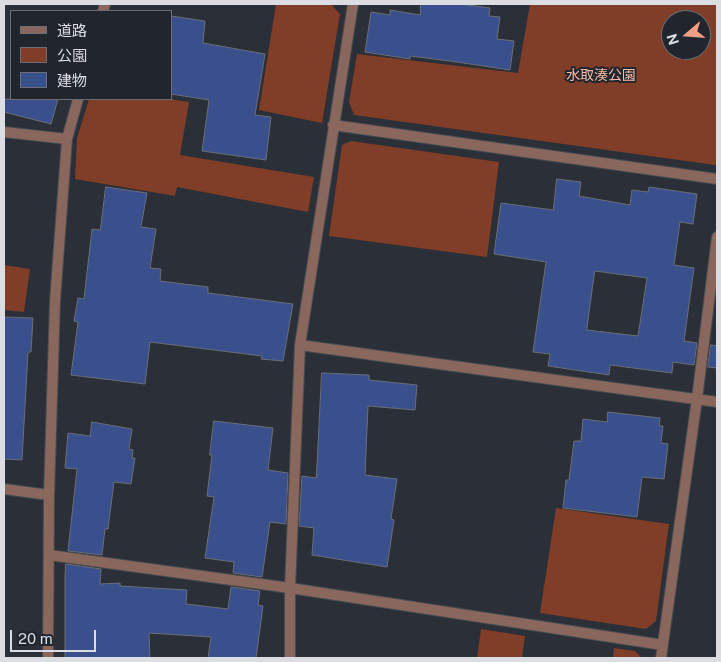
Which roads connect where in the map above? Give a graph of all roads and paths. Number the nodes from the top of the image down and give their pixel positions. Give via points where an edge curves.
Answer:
1 (353, 4) edge
2 (78, 100) edge
3 (333, 125) junction
4 (4, 132) edge
5 (67, 139) junction
6 (717, 179) edge
7 (717, 237) edge
8 (300, 344) junction
9 (697, 399) junction
10 (717, 402) edge
11 (4, 489) edge
12 (48, 495) junction
13 (49, 555) junction
14 (290, 588) junction
15 (663, 645) junction
16 (48, 658) edge
17 (290, 658) edge
18 (661, 658) edge

1 - 3 street
2 - 5 street
3 - 6 street
3 - 8 street
4 - 5 street
5 - 12 street via 55,301
7 - 9 street
8 - 9 street
8 - 14 street
9 - 10 street
9 - 15 street
11 - 12 street
12 - 13 street
13 - 14 street
13 - 16 street
14 - 15 street
14 - 17 street
15 - 18 street

